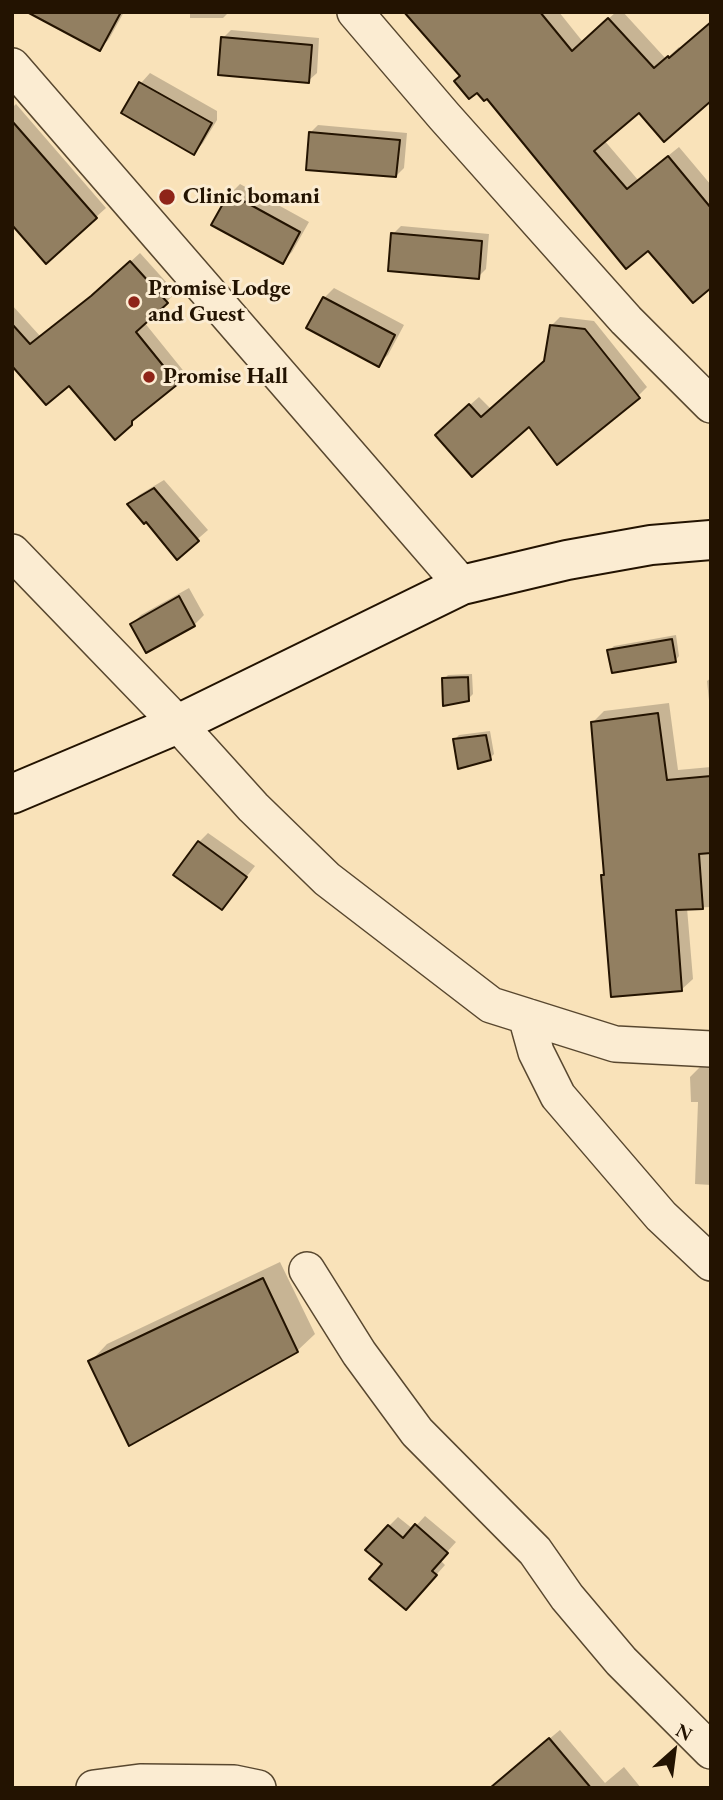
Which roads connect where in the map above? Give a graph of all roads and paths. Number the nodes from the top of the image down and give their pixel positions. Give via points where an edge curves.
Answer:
1 (355, 12) edge
2 (12, 66) edge
3 (711, 405) edge
4 (711, 540) edge
5 (12, 552) edge
6 (462, 585) junction
7 (178, 724) junction
8 (12, 794) edge
9 (526, 1016) junction
10 (711, 1049) edge
11 (711, 1263) edge
12 (307, 1270) dead end
13 (711, 1751) edge
14 (94, 1788) edge
15 (258, 1788) edge

1 - 3 street via 626,320
2 - 6 street
4 - 6 main road via 567,560
5 - 7 street
6 - 7 main road
7 - 8 main road
7 - 9 street via 327,879 491,1005
9 - 10 street via 615,1044
9 - 11 street via 536,1052 558,1096 661,1216
12 - 13 street via 359,1353 417,1432 535,1551 621,1661
14 - 15 street via 140,1782 234,1783

